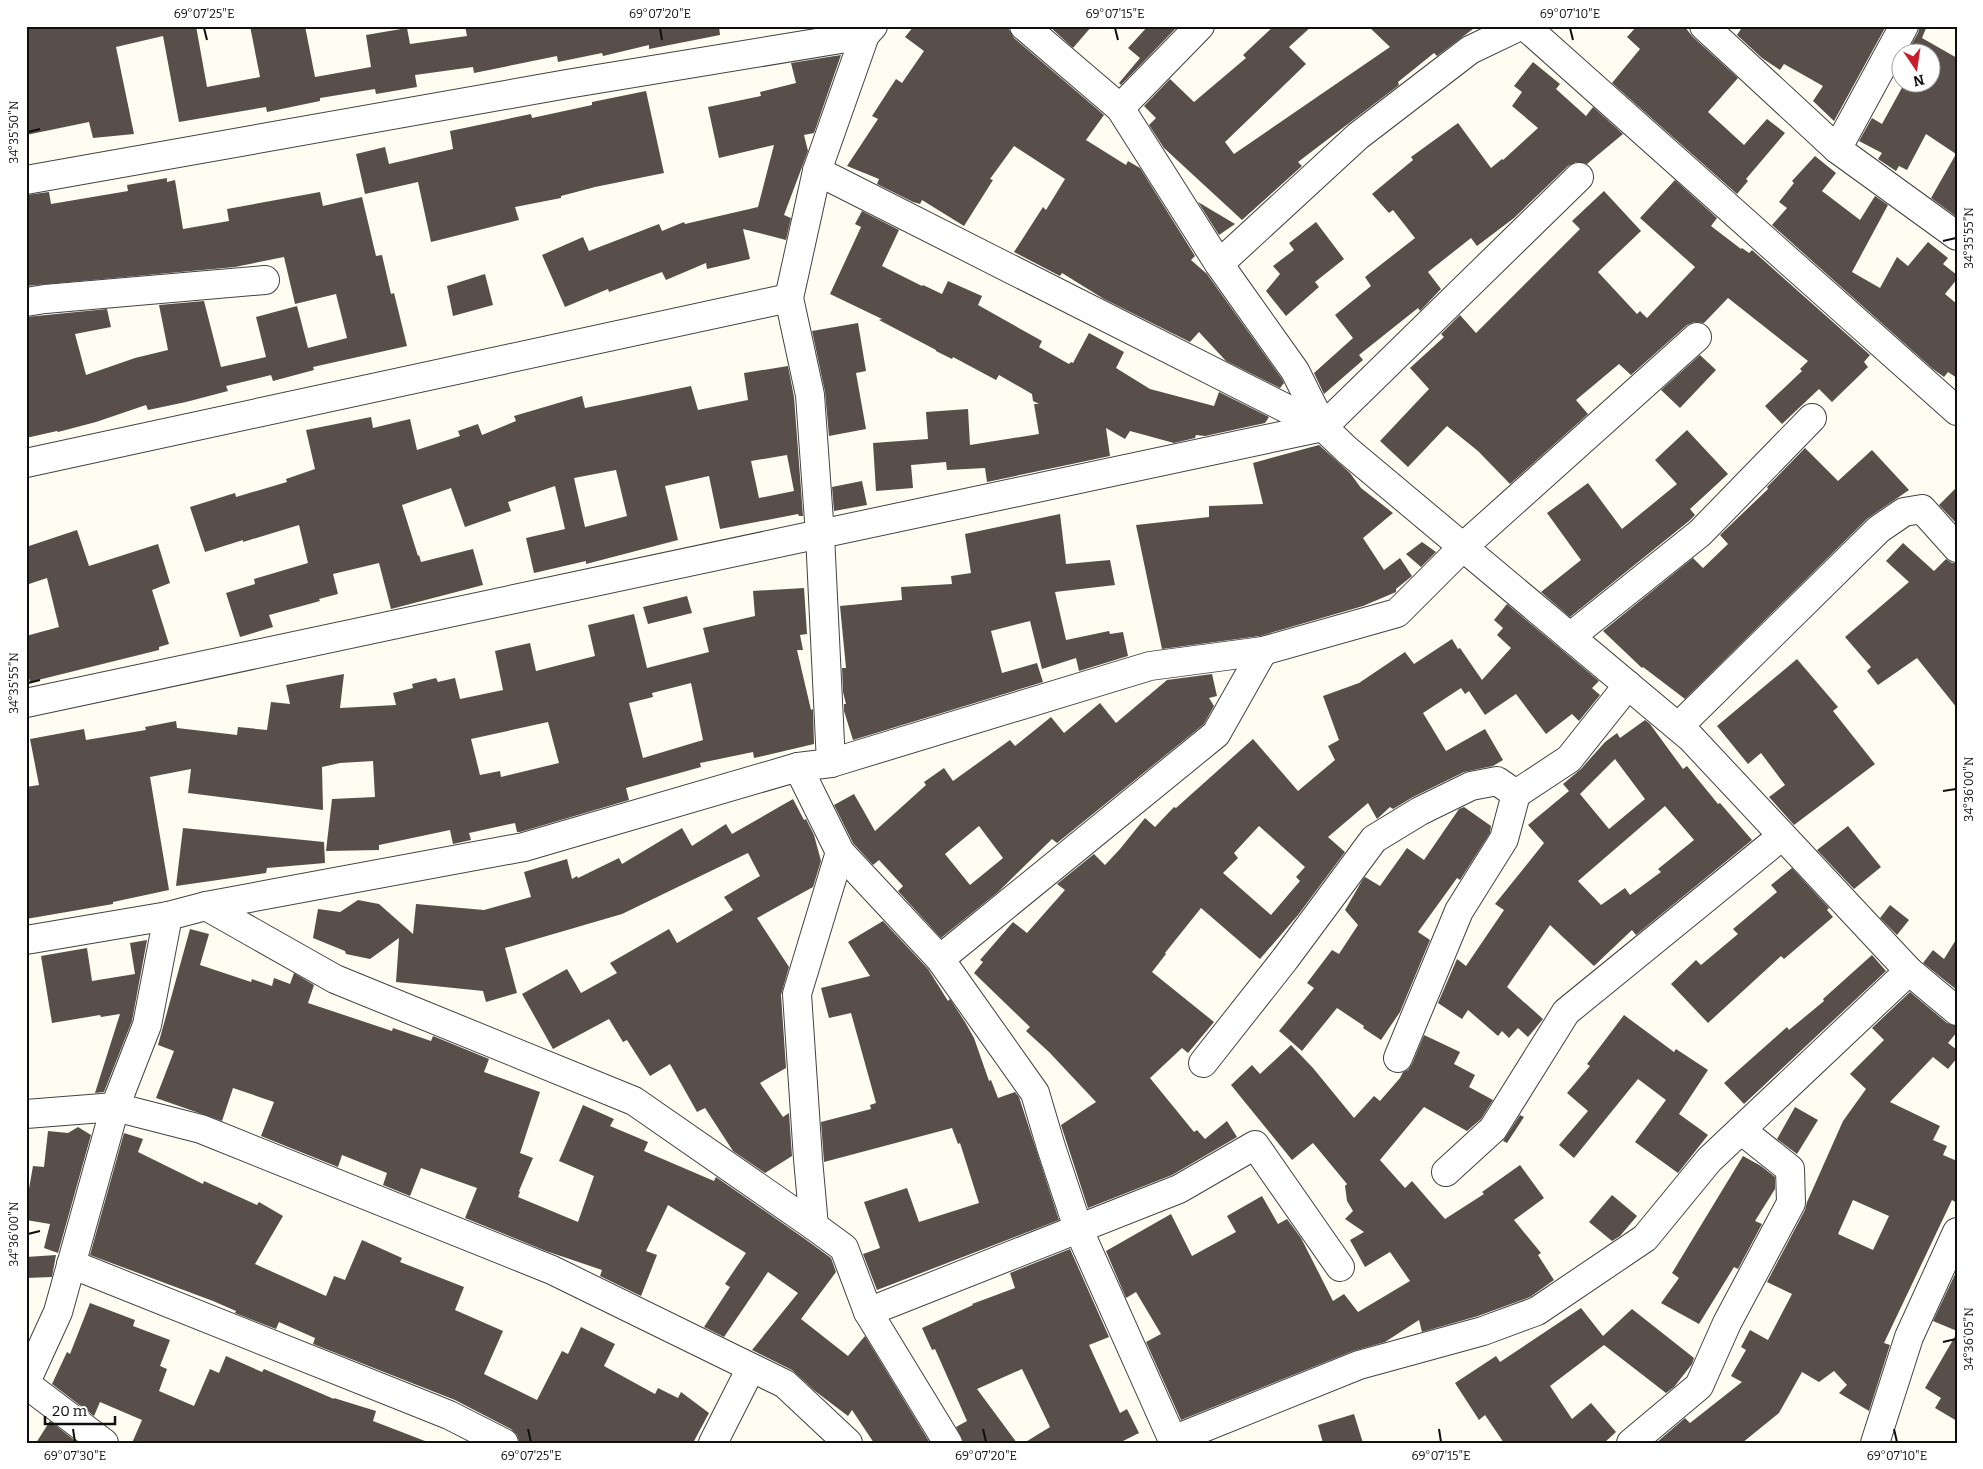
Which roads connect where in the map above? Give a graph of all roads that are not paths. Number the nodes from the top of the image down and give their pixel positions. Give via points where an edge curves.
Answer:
1 (1024, 26) edge
2 (1200, 26) edge
3 (1520, 26) edge
4 (1525, 26) edge
5 (1904, 26) edge
6 (869, 31) edge
7 (1716, 31) edge
8 (1120, 108) junction
9 (1837, 149) junction
10 (817, 171) junction
11 (1580, 177) dead end
12 (26, 180) edge
13 (1957, 236) edge
14 (1219, 264) junction
15 (265, 280) dead end
16 (789, 298) junction
17 (26, 302) edge
18 (1697, 337) dead end
19 (1957, 412) edge
20 (1812, 418) dead end
21 (1323, 427) junction
22 (26, 463) edge
23 (820, 535) junction
24 (1463, 547) junction
25 (1957, 548) edge
26 (1570, 637) junction
27 (1263, 651) junction
28 (1628, 685) junction
29 (26, 703) edge
30 (1678, 727) junction
31 (831, 763) junction
32 (798, 767) junction
33 (1516, 794) junction
34 (1782, 836) junction
35 (840, 852) junction
36 (206, 906) junction
37 (168, 916) junction
38 (26, 940) edge
39 (940, 959) junction
40 (1909, 971) junction
41 (1957, 1011) edge
42 (1398, 1058) dead end
43 (1203, 1063) dead end
44 (115, 1107) junction
45 (26, 1114) edge
46 (1741, 1130) junction
47 (1446, 1172) dead end
48 (814, 1226) junction
49 (1078, 1228) junction
50 (1957, 1232) edge
51 (71, 1264) junction
52 (1340, 1267) dead end
53 (868, 1312) junction
54 (751, 1368) junction
55 (26, 1383) edge
56 (1173, 1441) edge
57 (104, 1443) edge
58 (504, 1443) edge
59 (713, 1443) edge
60 (848, 1443) edge
61 (948, 1443) edge
62 (1631, 1443) edge
63 (1874, 1443) edge

1 - 8 street
2 - 8 street
3 - 14 street via 1470,50 1358,136
4 - 19 street
5 - 9 street
6 - 10 street
6 - 12 street
7 - 9 street
8 - 14 street
9 - 13 street
10 - 16 street
10 - 21 street
11 - 21 street
14 - 21 street via 1295,371
15 - 17 street
16 - 22 street
16 - 23 street via 810,395
18 - 24 street
20 - 26 street via 1700,533
21 - 23 street
21 - 24 street
23 - 29 street
23 - 31 street
24 - 26 street
24 - 27 street via 1397,613
25 - 30 street via 1922,509 1904,512 1879,529
26 - 28 street
27 - 31 street via 1150,666
27 - 39 street via 1216,734
28 - 30 street
28 - 33 street via 1569,759
30 - 34 street
31 - 32 street
32 - 35 street
32 - 36 street via 524,847
33 - 42 street via 1504,839 1459,911
33 - 43 street via 1497,781 1471,786 1420,811 1374,839
34 - 40 street
34 - 47 street via 1566,1012 1493,1129
35 - 39 street
35 - 48 street via 797,994
36 - 37 street
36 - 48 street via 335,979 634,1101
37 - 38 street
37 - 44 street via 147,1025
39 - 49 street via 1035,1093
40 - 41 street
40 - 46 street
44 - 45 street
44 - 51 street
44 - 54 street via 201,1129 552,1270
46 - 56 street via 1709,1160 1645,1238 1537,1311 1483,1331 1359,1365
46 - 62 street via 1790,1169 1791,1203 1727,1323 1699,1386
48 - 53 street via 844,1248
49 - 52 street via 1179,1189 1255,1145
49 - 53 street
49 - 56 street
50 - 63 street via 1908,1337
51 - 55 street via 58,1312
51 - 58 street via 449,1415
53 - 61 street
54 - 59 street
54 - 60 street via 785,1384
55 - 57 street

